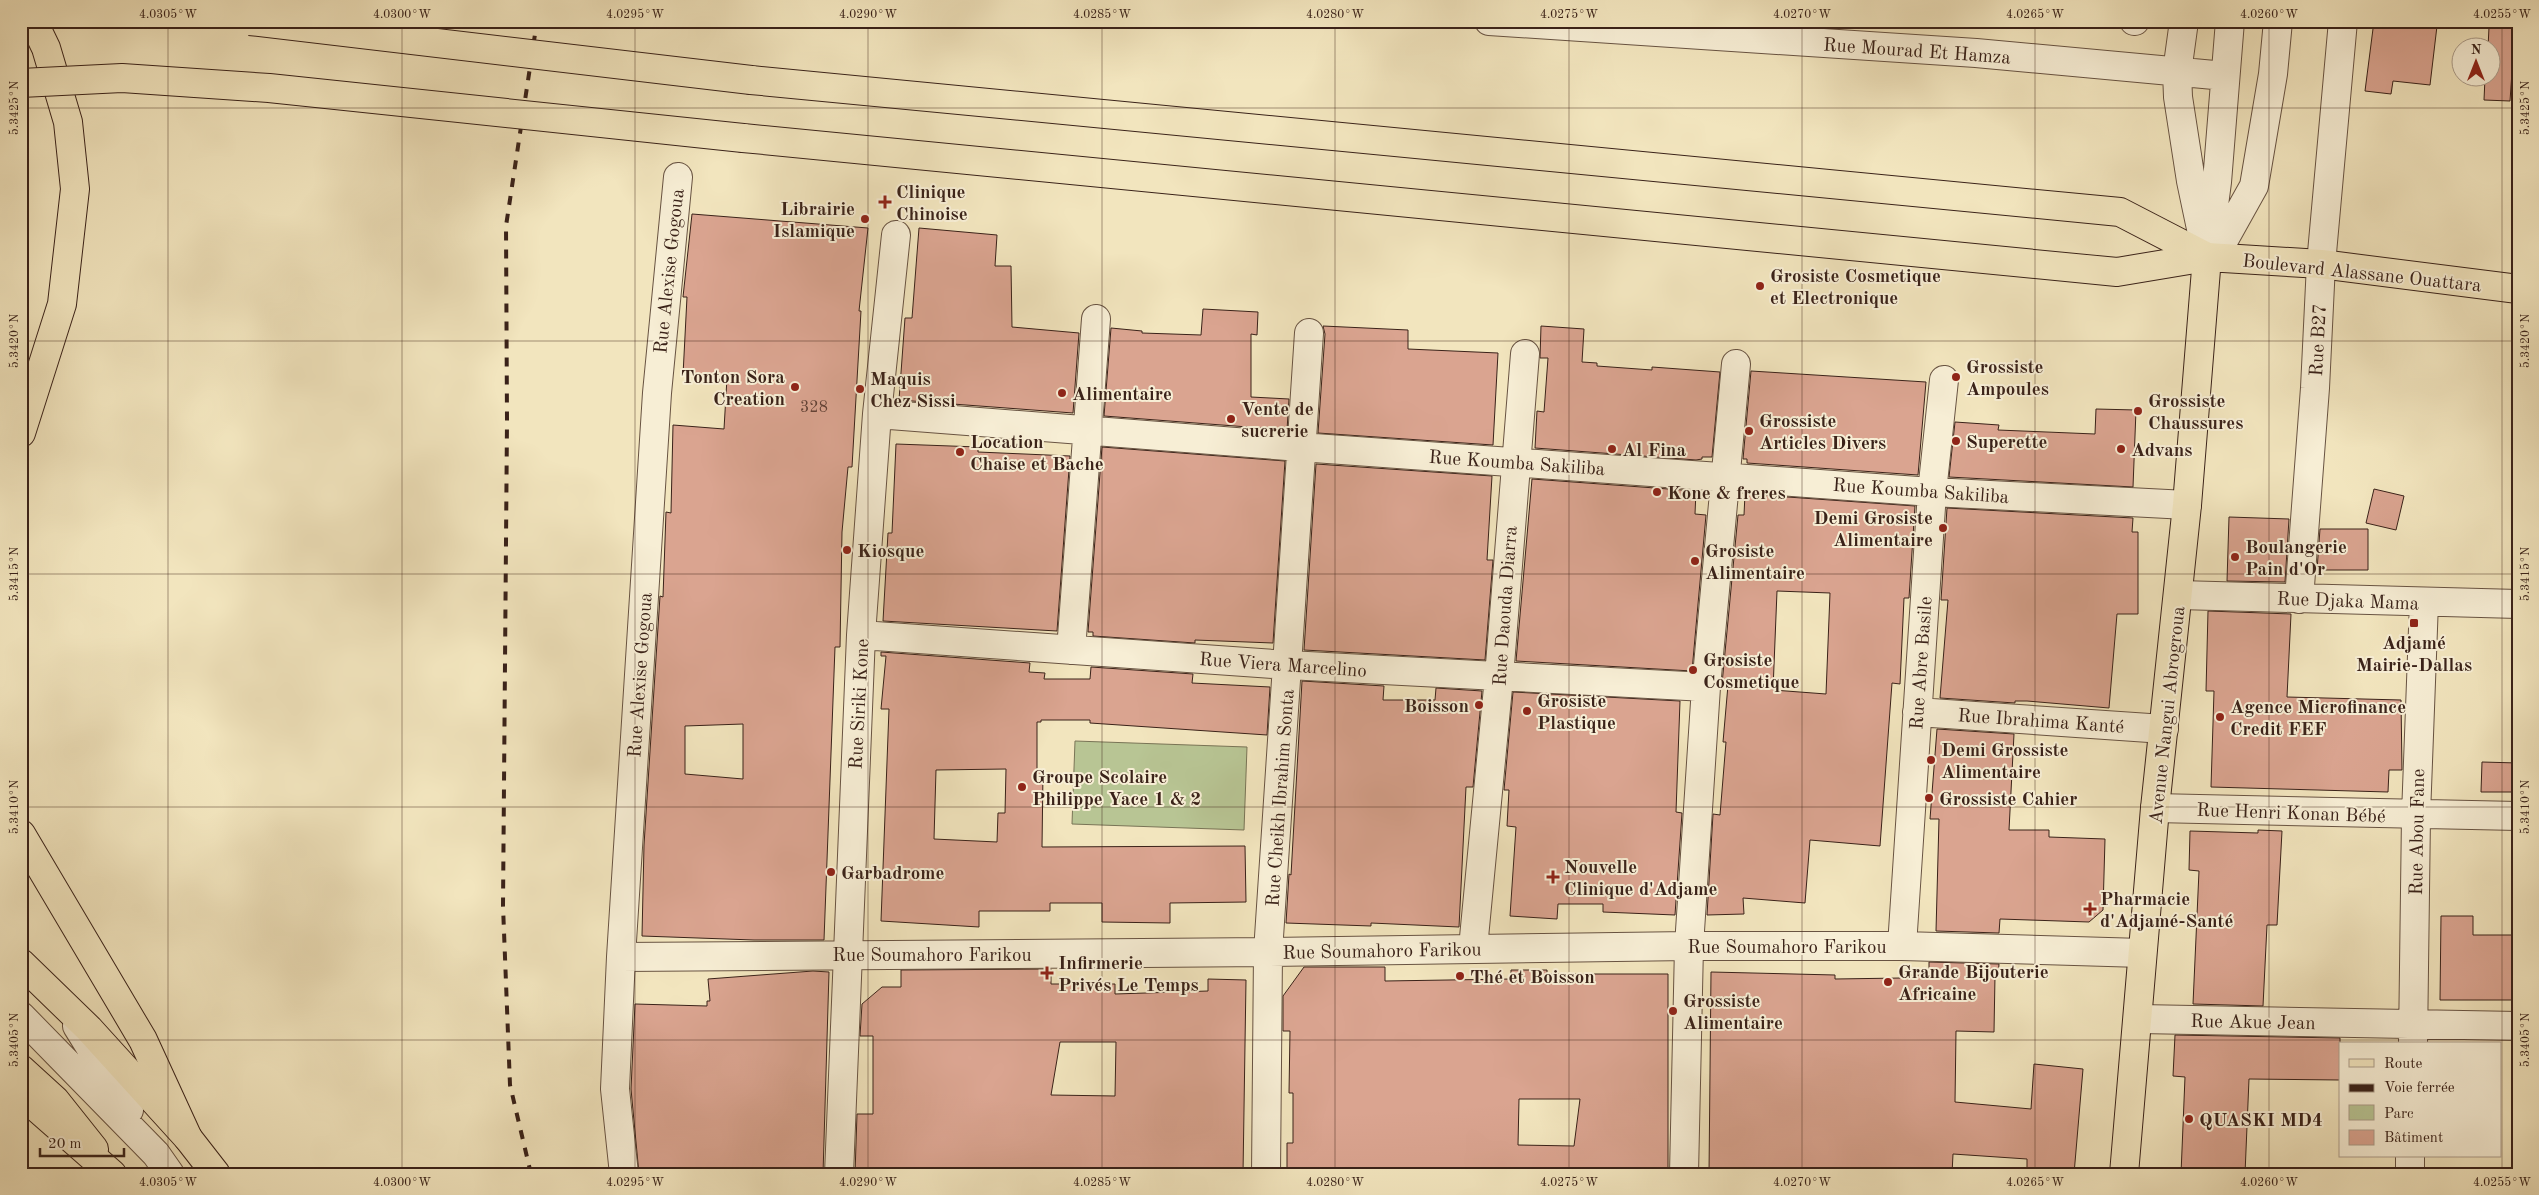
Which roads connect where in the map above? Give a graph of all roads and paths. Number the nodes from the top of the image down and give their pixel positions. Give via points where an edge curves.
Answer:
1 (33, 21) edge
2 (250, 21) edge
3 (1489, 21) edge
4 (2184, 21) edge
5 (2230, 21) edge
6 (2278, 21) edge
7 (2343, 21) edge
8 (1544, 23) edge
9 (2177, 72) junction
10 (2225, 76) junction
11 (21, 84) edge
12 (678, 177) dead end
13 (896, 235) dead end
14 (2207, 257) junction
15 (2321, 264) junction
16 (2518, 289) edge
17 (1096, 319) dead end
18 (1309, 333) dead end
19 (1525, 354) dead end
20 (1736, 364) dead end
21 (1944, 380) dead end
22 (877, 414) junction
23 (1087, 429) junction
24 (21, 433) edge
25 (1300, 447) junction
26 (1515, 461) junction
27 (1724, 475) junction
28 (1932, 492) junction
29 (2187, 505) junction
30 (2179, 595) junction
31 (2299, 599) junction
32 (2518, 604) edge
33 (2424, 612) junction
34 (860, 635) junction
35 (1071, 650) junction
36 (1288, 665) junction
37 (1499, 678) junction
38 (1706, 687) junction
39 (1917, 712) junction
40 (2164, 729) junction
41 (2155, 808) junction
42 (2416, 815) junction
43 (2518, 816) edge
44 (21, 834) edge
45 (1689, 946) junction
46 (1902, 946) junction
47 (1473, 948) junction
48 (1268, 952) junction
49 (2142, 953) junction
50 (846, 954) junction
51 (621, 957) junction
52 (21, 963) edge
53 (63, 1003) junction
54 (21, 1016) edge
55 (2139, 1019) junction
56 (2518, 1026) edge
57 (2413, 1034) edge
58 (21, 1069) edge
59 (21, 1094) edge
60 (188, 1138) junction
61 (2410, 1158) edge
62 (163, 1164) edge
63 (113, 1174) edge
64 (216, 1174) edge
65 (624, 1174) edge
66 (839, 1174) edge
67 (1266, 1174) edge
68 (1684, 1174) edge
69 (2124, 1174) edge
70 (2410, 1174) edge

1 - 24 main road via 46,48 68,122 75,190 62,304
2 - 14 main road, bridge via 751,80 2120,212
3 - 8 street, Rue Mourad Et Hamza
4 - 9 street, Avenue Nangui Abrogroua
5 - 10 street, Avenue Nangui Abrogroua
6 - 14 street via 2273,74 2254,186 2225,238
7 - 15 street, Rue B27
8 - 9 street, Rue Mourad Et Hamza via 1976,53
9 - 10 street, Rue Mourad Et Hamza
9 - 14 street, Avenue Nangui Abrogroua via 2191,181
10 - 14 street, Avenue Nangui Abrogroua via 2217,182
11 - 14 main road, bridge via 122,78 259,87 743,138 2117,272
12 - 51 street, Rue Alexise Gogoua via 657,393
13 - 22 street, Rue Siriki Kone
14 - 15 main road, Boulevard Alassane Ouattara
14 - 29 main road, Avenue Nangui Abrogroua
15 - 16 main road, Boulevard Alassane Ouattara
15 - 31 street, Rue B27
17 - 23 street
18 - 25 street, Rue Cheikh Ibrahim Sonta
19 - 26 street, Rue Daouda Diarra
20 - 27 street
21 - 28 street, Rue Abre Basile
22 - 23 street, Rue Koumba Sakiliba
22 - 34 street, Rue Siriki Kone
23 - 25 street, Rue Koumba Sakiliba
23 - 35 street
25 - 26 street, Rue Koumba Sakiliba
25 - 36 street, Rue Cheikh Ibrahim Sonta
26 - 27 street, Rue Koumba Sakiliba
26 - 37 street, Rue Daouda Diarra
27 - 28 street, Rue Koumba Sakiliba
27 - 38 street
28 - 29 street, Rue Koumba Sakiliba
28 - 39 street, Rue Abre Basile
29 - 30 main road, Avenue Nangui Abrogroua
30 - 31 street, Rue Djaka Mama
30 - 40 main road, Avenue Nangui Abrogroua
31 - 33 street, Rue Djaka Mama
32 - 33 street, Rue Djaka Mama
33 - 42 street, Rue Abou Fane
34 - 35 street, Rue Viera Marcelino
34 - 50 street, Rue Siriki Kone
35 - 36 street, Rue Viera Marcelino
36 - 37 street, Rue Viera Marcelino
36 - 48 street, Rue Cheikh Ibrahim Sonta
37 - 38 street, Rue Viera Marcelino
37 - 47 street, Rue Daouda Diarra
38 - 45 street
39 - 40 street, Rue Ibrahima Kanté
39 - 46 street, Rue Abre Basile
40 - 41 main road, Avenue Nangui Abrogroua
41 - 42 street, Rue Henri Konan Bébé
41 - 49 main road, Avenue Nangui Abrogroua
42 - 43 street, Rue Henri Konan Bébé
42 - 57 street, Rue Abou Fane
44 - 60 main road via 143,1040
45 - 46 street, Rue Soumahoro Farikou
45 - 47 street, Rue Soumahoro Farikou
45 - 68 street
46 - 49 street, Rue Soumahoro Farikou
47 - 48 street, Rue Soumahoro Farikou
48 - 50 street, Rue Soumahoro Farikou
48 - 67 street, Rue Cheikh Ibrahim Sonta
49 - 55 main road, Avenue Nangui Abrogroua
50 - 51 street, Rue Soumahoro Farikou
50 - 66 street, Rue Siriki Kone
51 - 65 street, Rue Alexise Gogoua via 615,1089
52 - 53 main road
53 - 60 main road
53 - 62 street
54 - 62 street
55 - 57 street, Rue Akue Jean
55 - 69 main road, Avenue Nangui Abrogroua
56 - 57 street, Rue Akue Jean
58 - 63 main road via 55,1100
59 - 63 main road
60 - 64 main road
61 - 70 street

